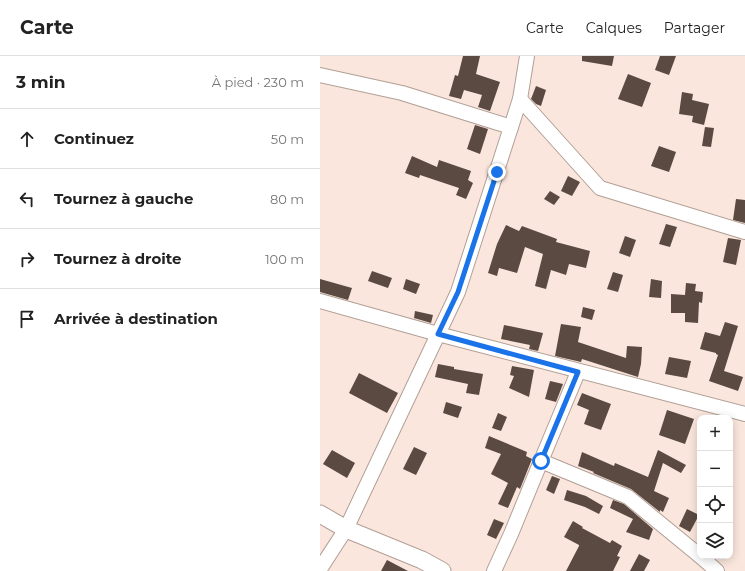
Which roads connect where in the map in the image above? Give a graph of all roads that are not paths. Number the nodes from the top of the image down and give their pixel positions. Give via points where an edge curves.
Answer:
1 (527, 56) edge
2 (320, 75) edge
3 (520, 99) junction
4 (511, 127) junction
5 (745, 232) edge
6 (320, 301) edge
7 (438, 334) junction
8 (578, 372) junction
9 (745, 414) edge
10 (541, 461) junction
11 (320, 514) edge
12 (346, 529) junction
13 (697, 554) edge
14 (703, 559) edge
15 (320, 569) edge
16 (442, 571) edge
17 (494, 571) edge
18 (717, 571) edge

1 - 3 street
2 - 4 street via 402,93
3 - 4 street
3 - 5 street via 600,188
4 - 7 street via 458,292
6 - 7 street
7 - 8 street
7 - 12 street
8 - 9 street
8 - 10 street
10 - 13 street via 628,497
10 - 17 street
11 - 12 street
12 - 15 street
12 - 16 street via 422,560
14 - 18 street

